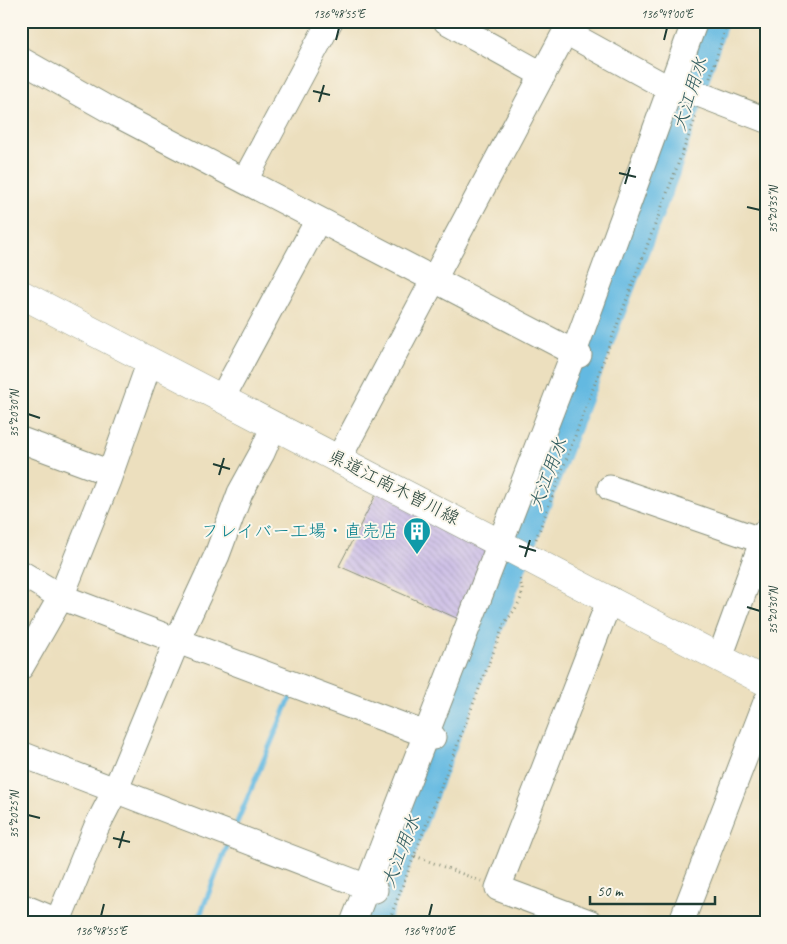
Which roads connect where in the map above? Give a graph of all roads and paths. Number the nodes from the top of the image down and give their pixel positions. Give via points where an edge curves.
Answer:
1 (330, 21) edge
2 (446, 21) edge
3 (695, 21) edge
4 (728, 21) edge
5 (568, 27) edge
6 (21, 60) edge
7 (543, 74) junction
8 (689, 92) junction
9 (766, 120) edge
10 (245, 180) junction
11 (318, 220) junction
12 (433, 280) junction
13 (21, 294) edge
14 (577, 354) junction
15 (150, 361) junction
16 (222, 398) junction
17 (274, 425) junction
18 (21, 440) edge
19 (339, 458) junction
20 (110, 473) junction
21 (610, 488) dead end
22 (765, 538) edge
23 (500, 542) junction
24 (529, 557) junction
25 (21, 573) edge
26 (61, 596) junction
27 (610, 599) junction
28 (177, 641) junction
29 (720, 657) junction
30 (21, 667) edge
31 (766, 682) edge
32 (766, 702) edge
33 (429, 736) junction
34 (21, 754) edge
35 (115, 791) junction
36 (415, 856) junction
37 (370, 888) junction
38 (498, 888) junction
39 (21, 906) edge
40 (60, 922) edge
41 (352, 923) edge
42 (388, 923) edge
43 (591, 923) edge
44 (681, 923) edge

1 - 10 street
2 - 7 street
3 - 8 street
4 - 8 path
5 - 7 street
5 - 8 street
6 - 10 street via 122,117
7 - 12 street
8 - 9 street
8 - 14 street
8 - 24 path via 563,472
10 - 11 street
11 - 12 street
11 - 16 street
12 - 14 street
12 - 19 street
13 - 15 main road, 県道江南木曽川線
14 - 23 street
15 - 16 main road, 県道江南木曽川線
15 - 20 street
16 - 17 main road, 県道江南木曽川線
17 - 19 main road, 県道江南木曽川線
17 - 28 street via 240,493
18 - 20 street
19 - 23 main road, 県道江南木曽川線
20 - 26 street
21 - 22 street
22 - 29 street
23 - 24 main road, 県道江南木曽川線
23 - 33 street
24 - 27 main road, 県道江南木曽川線
24 - 36 path via 520,581 522,592 514,612 505,622
25 - 26 street
26 - 28 street
26 - 30 street
27 - 29 main road, 県道江南木曽川線
27 - 38 street
28 - 33 street
28 - 35 street
29 - 31 main road, 県道江南木曽川線
32 - 44 street
33 - 37 street
34 - 35 street
35 - 37 street
35 - 40 street via 96,828
36 - 38 path
36 - 42 path
37 - 41 street
38 - 43 street
39 - 40 street

